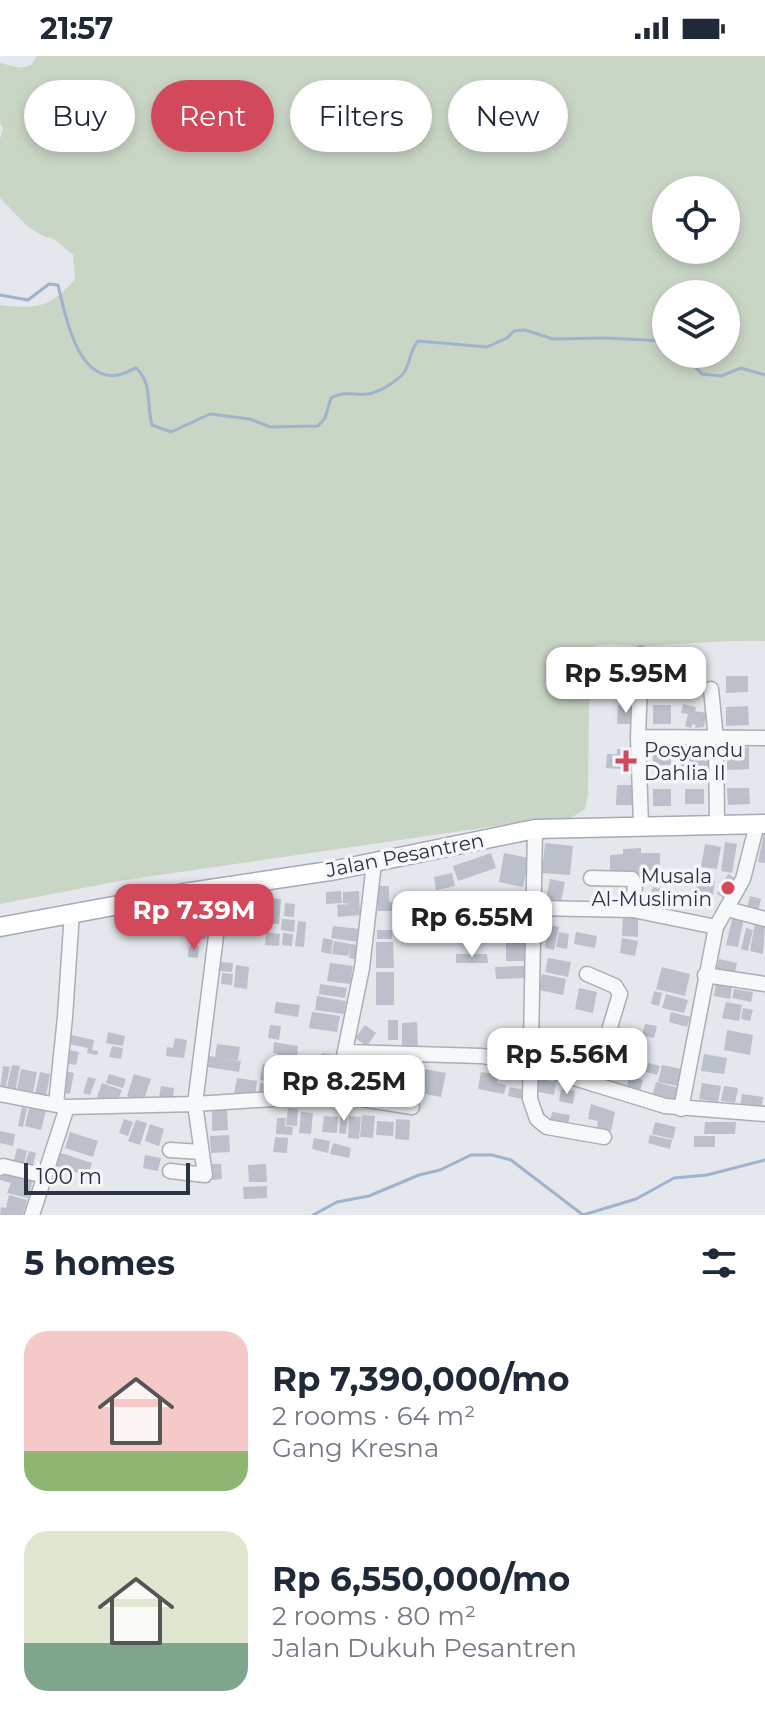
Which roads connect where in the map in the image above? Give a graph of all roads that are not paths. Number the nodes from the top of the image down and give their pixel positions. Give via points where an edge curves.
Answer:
1 (641, 654) dead end
2 (711, 689) dead end
3 (638, 737) junction
4 (765, 738) edge
5 (716, 739) junction
6 (717, 823) junction
7 (761, 824) edge
8 (641, 825) junction
9 (535, 829) junction
10 (374, 863) junction
11 (591, 878) dead end
12 (222, 888) junction
13 (535, 908) junction
14 (727, 909) junction
15 (633, 910) junction
16 (72, 912) junction
17 (765, 919) edge
18 (0, 927) edge
19 (716, 927) junction
20 (587, 974) dead end
21 (705, 975) junction
22 (765, 984) edge
23 (346, 1052) junction
24 (532, 1065) junction
25 (593, 1084) junction
26 (0, 1094) edge
27 (336, 1095) junction
28 (195, 1104) junction
29 (62, 1106) junction
30 (412, 1107) dead end
31 (681, 1109) junction
32 (761, 1114) edge
33 (604, 1137) dead end
34 (170, 1150) dead end
35 (201, 1152) junction
36 (0, 1168) edge
37 (170, 1171) dead end
38 (45, 1176) junction
39 (32, 1215) edge

1 - 3 street
2 - 5 street
3 - 5 street
3 - 8 street
4 - 5 street
5 - 6 street
6 - 7 main road, Jalan Pesantren
6 - 8 main road, Jalan Pesantren
7 - 14 street
8 - 9 main road, Jalan Pesantren
9 - 10 main road, Jalan Pesantren
9 - 13 street
10 - 12 main road, Jalan Pesantren
10 - 23 street
11 - 15 street via 632,879
12 - 16 main road, Jalan Pesantren
12 - 28 street
13 - 15 street
13 - 24 street
14 - 17 street
14 - 19 street
15 - 19 street
16 - 18 main road, Jalan Pesantren
16 - 29 street
19 - 21 street
20 - 25 street via 615,986 620,994
21 - 22 street
21 - 31 street
23 - 24 street via 482,1056
23 - 27 street
24 - 25 street
24 - 33 street via 530,1099 537,1119 547,1127
25 - 31 street
26 - 29 street
27 - 28 street
27 - 30 street
28 - 29 street
28 - 35 street
29 - 38 street
31 - 32 street
34 - 35 street
35 - 37 street via 204,1177
36 - 38 street
38 - 39 street

